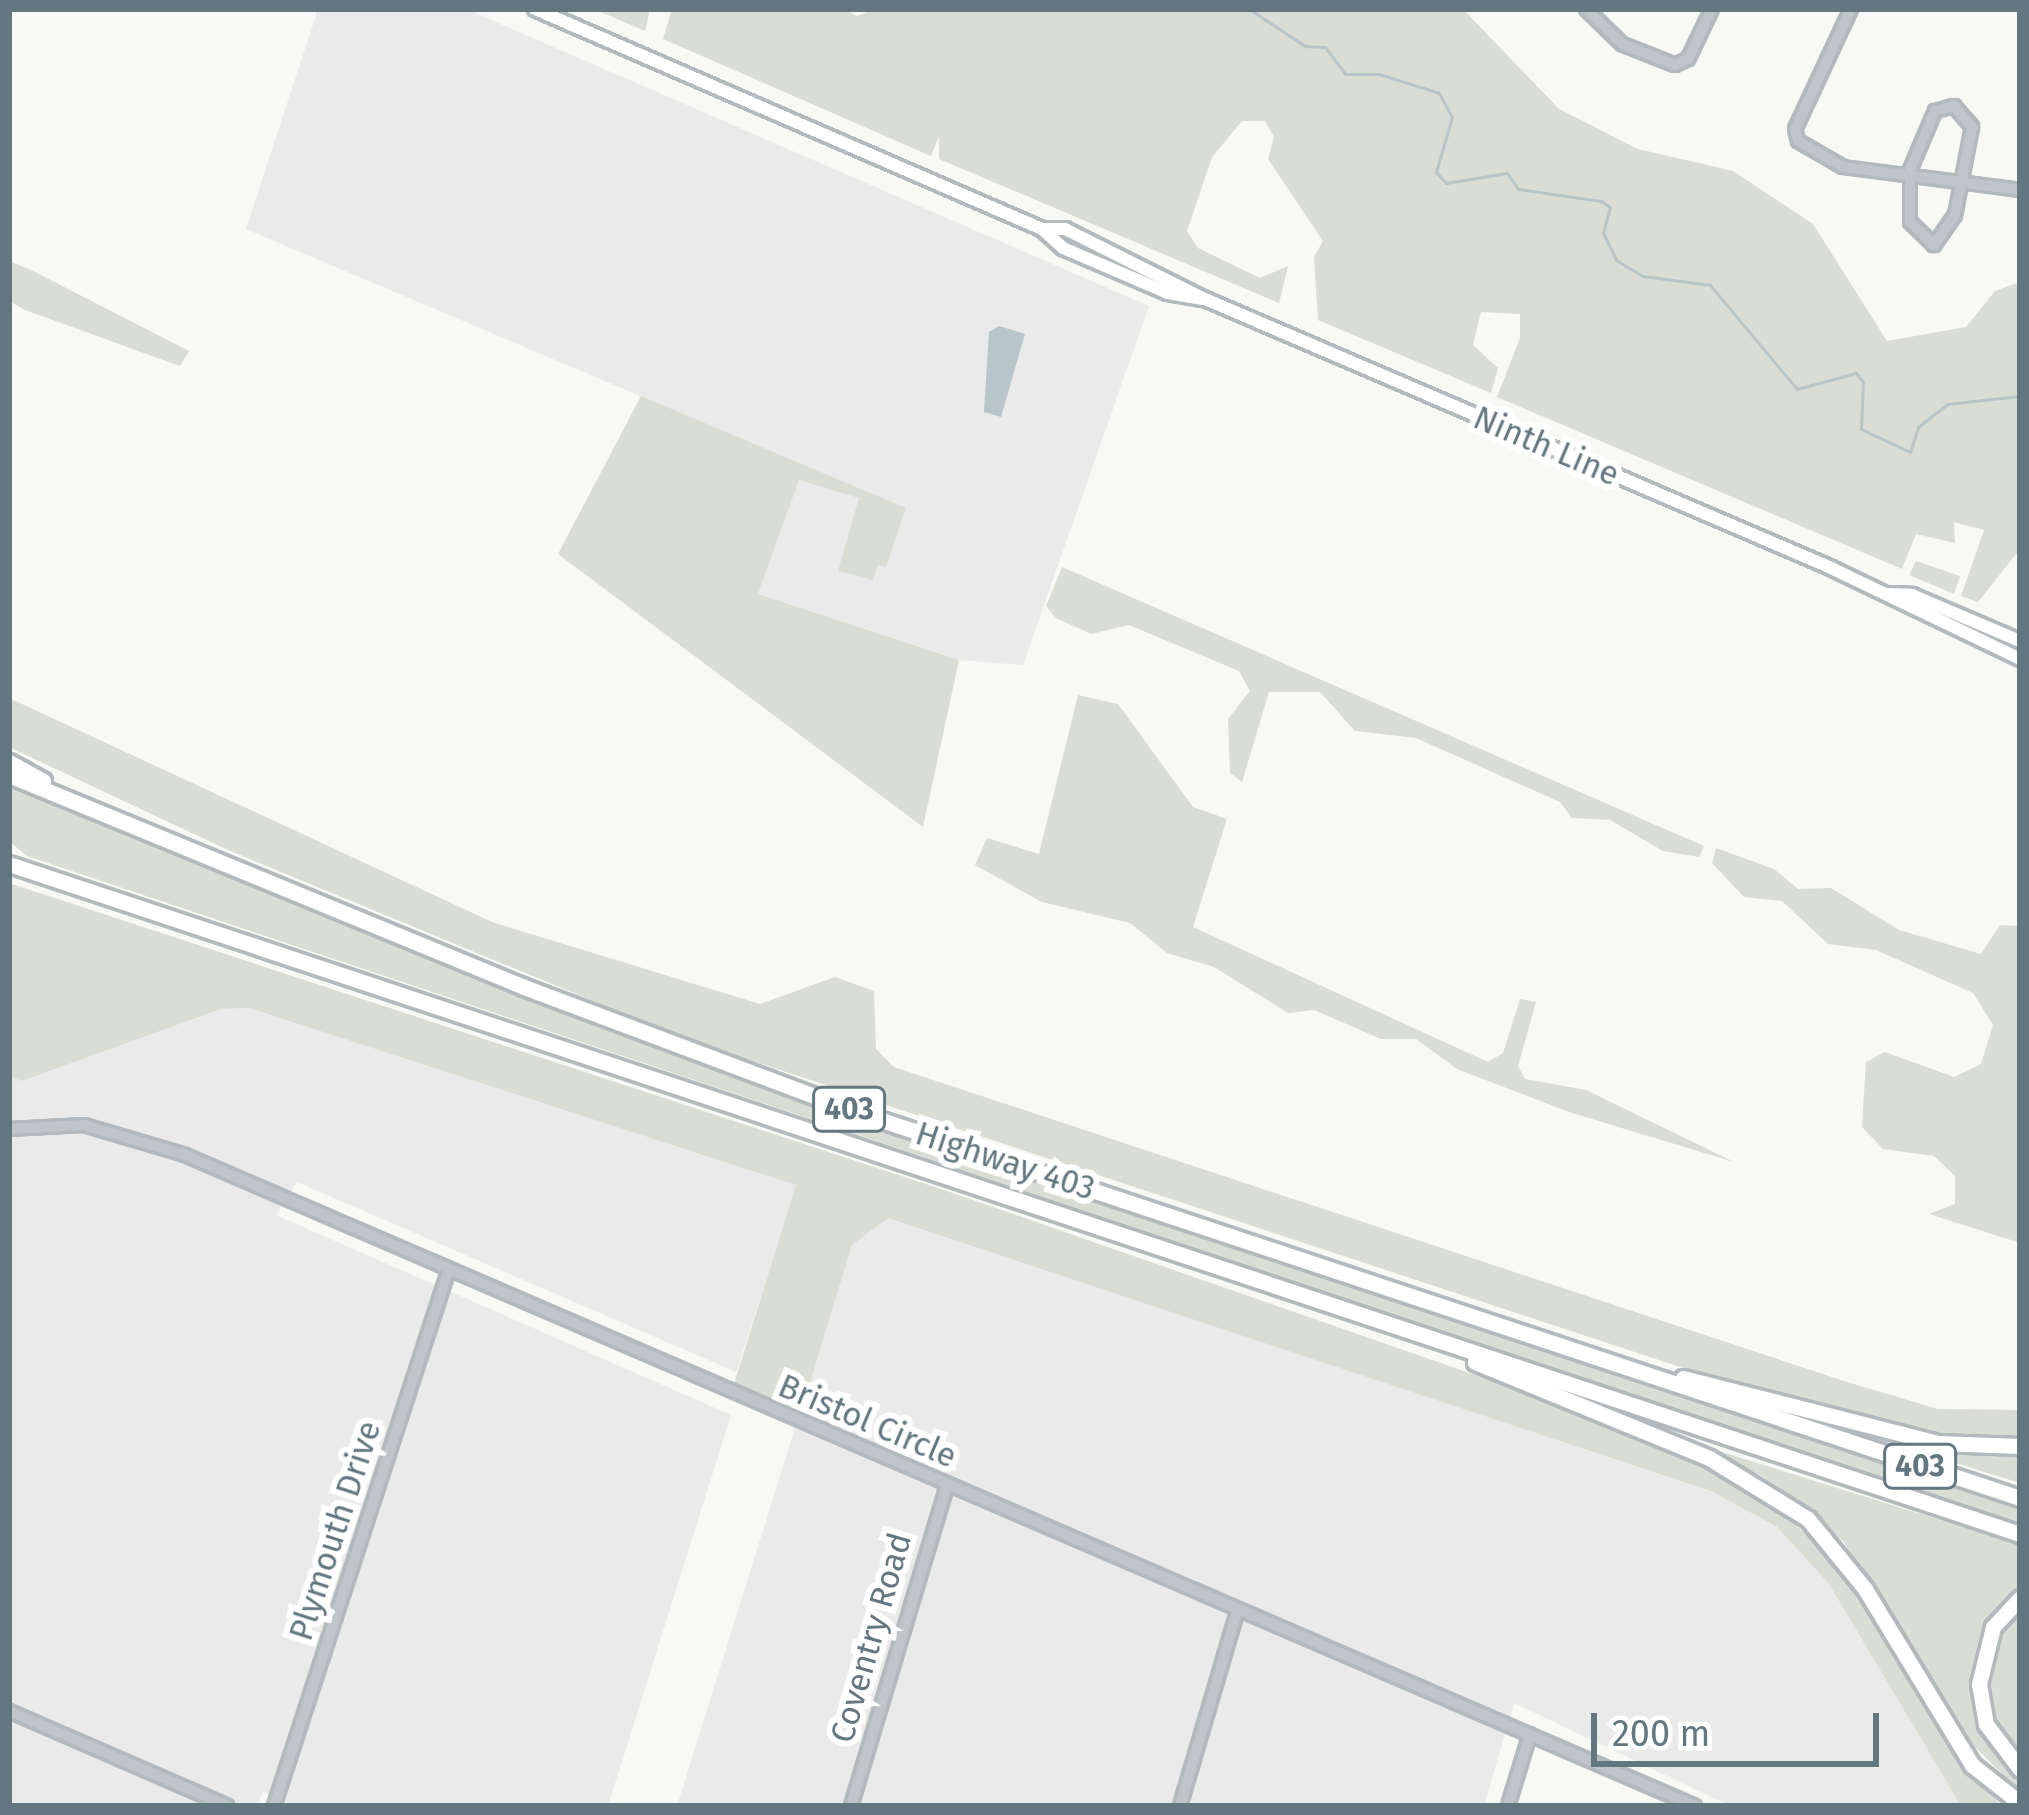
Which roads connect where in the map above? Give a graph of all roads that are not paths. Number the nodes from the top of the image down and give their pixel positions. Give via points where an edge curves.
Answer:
1 (535, 9) edge
2 (1586, 9) edge
3 (1712, 9) edge
4 (1851, 9) edge
5 (1911, 178) junction
6 (1961, 186) junction
7 (2020, 190) edge
8 (1887, 594) junction
9 (2020, 641) edge
10 (2020, 659) edge
11 (9, 762) edge
12 (9, 776) edge
13 (82, 803) junction
14 (9, 864) edge
15 (9, 1129) edge
16 (448, 1272) junction
17 (1452, 1348) junction
18 (1627, 1367) junction
19 (2020, 1446) edge
20 (947, 1487) junction
21 (2020, 1498) edge
22 (2020, 1534) edge
23 (2020, 1598) edge
24 (1238, 1610) junction
25 (9, 1711) edge
26 (1529, 1734) junction
27 (2020, 1769) edge
28 (2020, 1803) edge
29 (227, 1806) edge
30 (274, 1806) edge
31 (850, 1806) edge
32 (1180, 1806) edge
33 (1508, 1806) edge
34 (1695, 1806) edge

1 - 8 main road, Ninth Line via 1042,229 1065,229 1205,299
2 - 3 street via 1622,44 1675,65 1688,59
4 - 5 street via 1795,129 1798,141 1843,167
5 - 6 street
5 - 6 street via 1910,222 1934,245 1944,241
5 - 6 street via 1935,111 1954,106 1972,127
6 - 7 street
8 - 9 main road, Ninth Line via 1912,595
8 - 10 main road, Ninth Line
11 - 13 highway
12 - 13 highway, Highway 403 / 403
13 - 18 highway, Highway 403 / 403 via 765,1079
14 - 17 highway, Highway 403 / 403
15 - 16 street, Bristol Circle via 84,1125 133,1136
16 - 20 street, Bristol Circle
16 - 30 street, Plymouth Drive
17 - 22 highway, Highway 403 / 403
17 - 28 highway via 1709,1458 1808,1519 1865,1589 1972,1765
18 - 19 highway via 1938,1443
18 - 21 highway, Highway 403 / 403
20 - 24 street, Bristol Circle
20 - 31 street, Coventry Road
23 - 27 highway via 1993,1627 1979,1684 1986,1724
24 - 26 street, Bristol Circle
24 - 32 street
25 - 29 street
26 - 33 street
26 - 34 street, Bristol Circle

